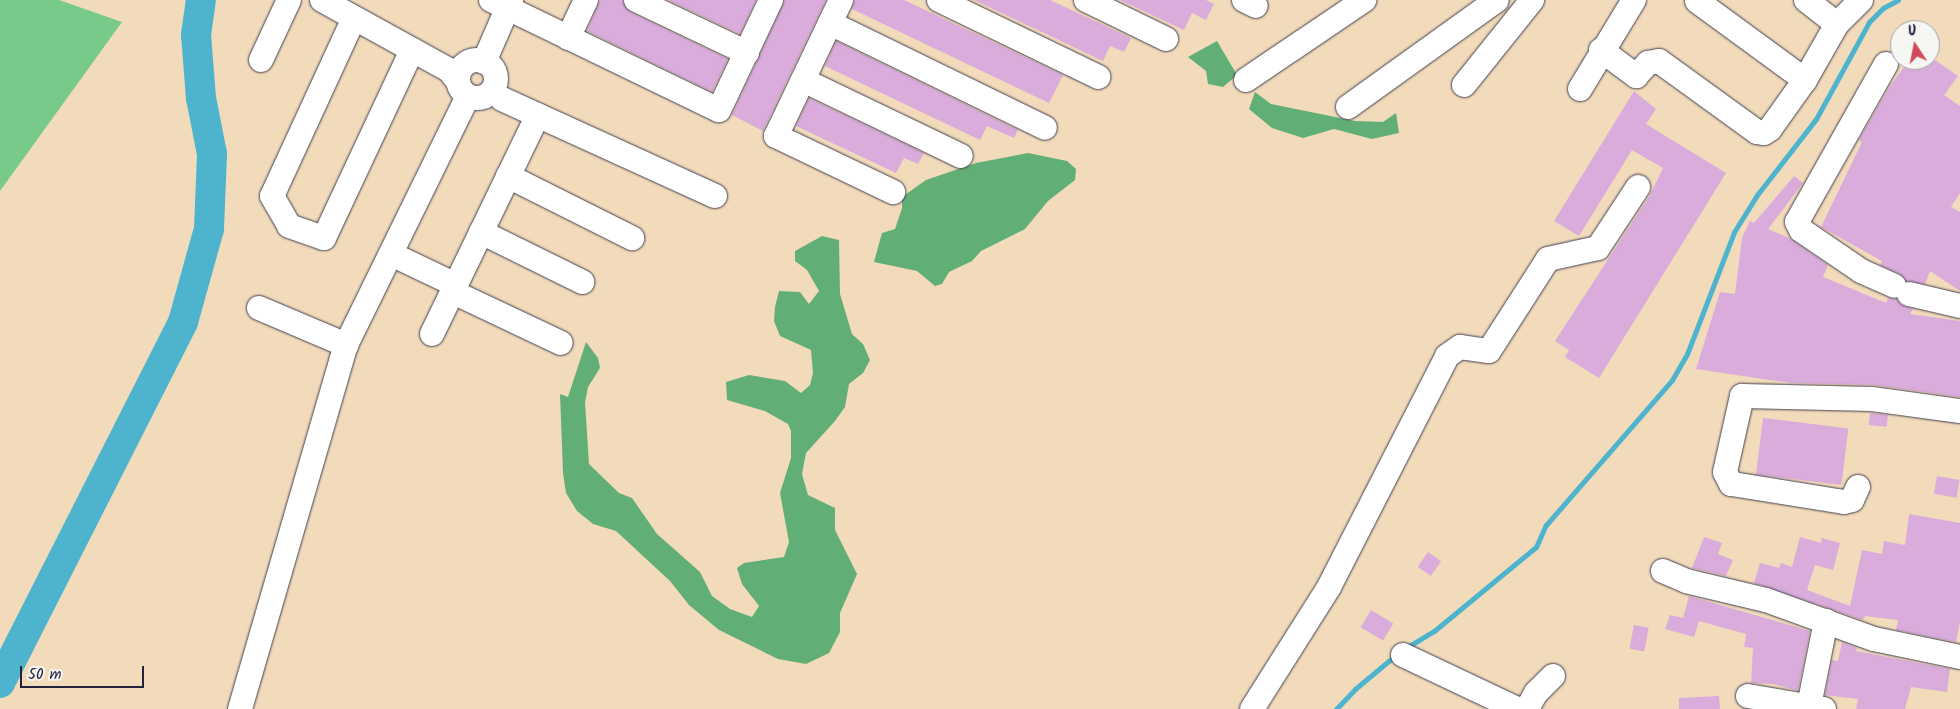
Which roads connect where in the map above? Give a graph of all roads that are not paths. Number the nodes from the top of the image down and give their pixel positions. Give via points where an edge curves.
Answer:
1 (289, 0) edge
2 (322, 0) edge
3 (586, 0) edge
4 (636, 0) edge
5 (771, 0) edge
6 (841, 0) edge
7 (939, 0) edge
8 (1086, 0) edge
9 (1364, 0) edge
10 (1497, 0) edge
11 (1532, 0) edge
12 (1634, 0) edge
13 (1806, 0) edge
14 (1861, 0) edge
15 (1697, 1) dead end
16 (504, 3) edge
17 (354, 18) junction
18 (830, 23) junction
19 (1837, 24) junction
20 (568, 38) junction
21 (1166, 39) dead end
22 (412, 50) junction
23 (1601, 50) junction
24 (747, 53) junction
25 (261, 60) dead end
26 (484, 62) junction
27 (1886, 64) dead end
28 (1098, 77) dead end
29 (803, 80) junction
30 (1246, 80) dead end
31 (1805, 80) junction
32 (1464, 86) dead end
33 (463, 88) junction
34 (1580, 89) dead end
35 (502, 99) dead end
36 (1348, 107) dead end
37 (538, 115) junction
38 (1045, 128) dead end
39 (961, 156) dead end
40 (508, 176) junction
41 (1638, 187) dead end
42 (892, 192) dead end
43 (714, 196) dead end
44 (481, 232) junction
45 (632, 238) dead end
46 (391, 254) junction
47 (582, 282) dead end
48 (454, 288) junction
49 (1960, 306) edge
50 (258, 308) dead end
51 (432, 334) dead end
52 (562, 343) dead end
53 (346, 345) junction
54 (1960, 411) edge
55 (1858, 487) dead end
56 (1663, 571) dead end
57 (1826, 622) junction
58 (1403, 655) dead end
59 (1960, 657) edge
60 (1553, 676) dead end
61 (1748, 696) dead end
62 (1817, 708) edge
63 (240, 709) edge
64 (1252, 709) edge
65 (1517, 709) edge
66 (1527, 709) edge

1 - 25 street
2 - 17 street
3 - 20 street
4 - 24 street
5 - 24 street
6 - 18 street
7 - 28 street
8 - 21 street
9 - 30 street
10 - 36 street
11 - 32 street
12 - 23 street
13 - 19 street
14 - 19 street
15 - 31 street
16 - 20 street
16 - 26 street
17 - 22 street
17 - 22 street via 272,196 289,226 324,238
18 - 29 street
18 - 38 street
19 - 31 street
20 - 24 street via 719,110
22 - 33 street via 449,70
23 - 31 street via 1636,76 1648,62 1659,61 1756,132 1764,133 1770,129
23 - 34 street
26 - 33 street via 465,64
26 - 33 street via 494,72 494,87 483,97
27 - 49 street via 1797,222 1801,230 1861,271 1901,290
29 - 39 street
29 - 42 street via 776,136
33 - 46 street
35 - 37 street
37 - 40 street
37 - 43 street
40 - 44 street
40 - 45 street
41 - 64 street via 1598,248 1548,259 1489,351 1460,347 1447,356 1329,587
44 - 47 street
44 - 48 street
46 - 48 street
46 - 53 street
48 - 51 street
48 - 52 street
50 - 53 street
53 - 63 street
54 - 55 street via 1872,398 1742,396 1725,472 1731,484 1844,502 1852,500
56 - 57 street via 1686,581 1766,600
57 - 59 street via 1896,645
57 - 62 street
58 - 65 street
60 - 66 street
61 - 62 street

